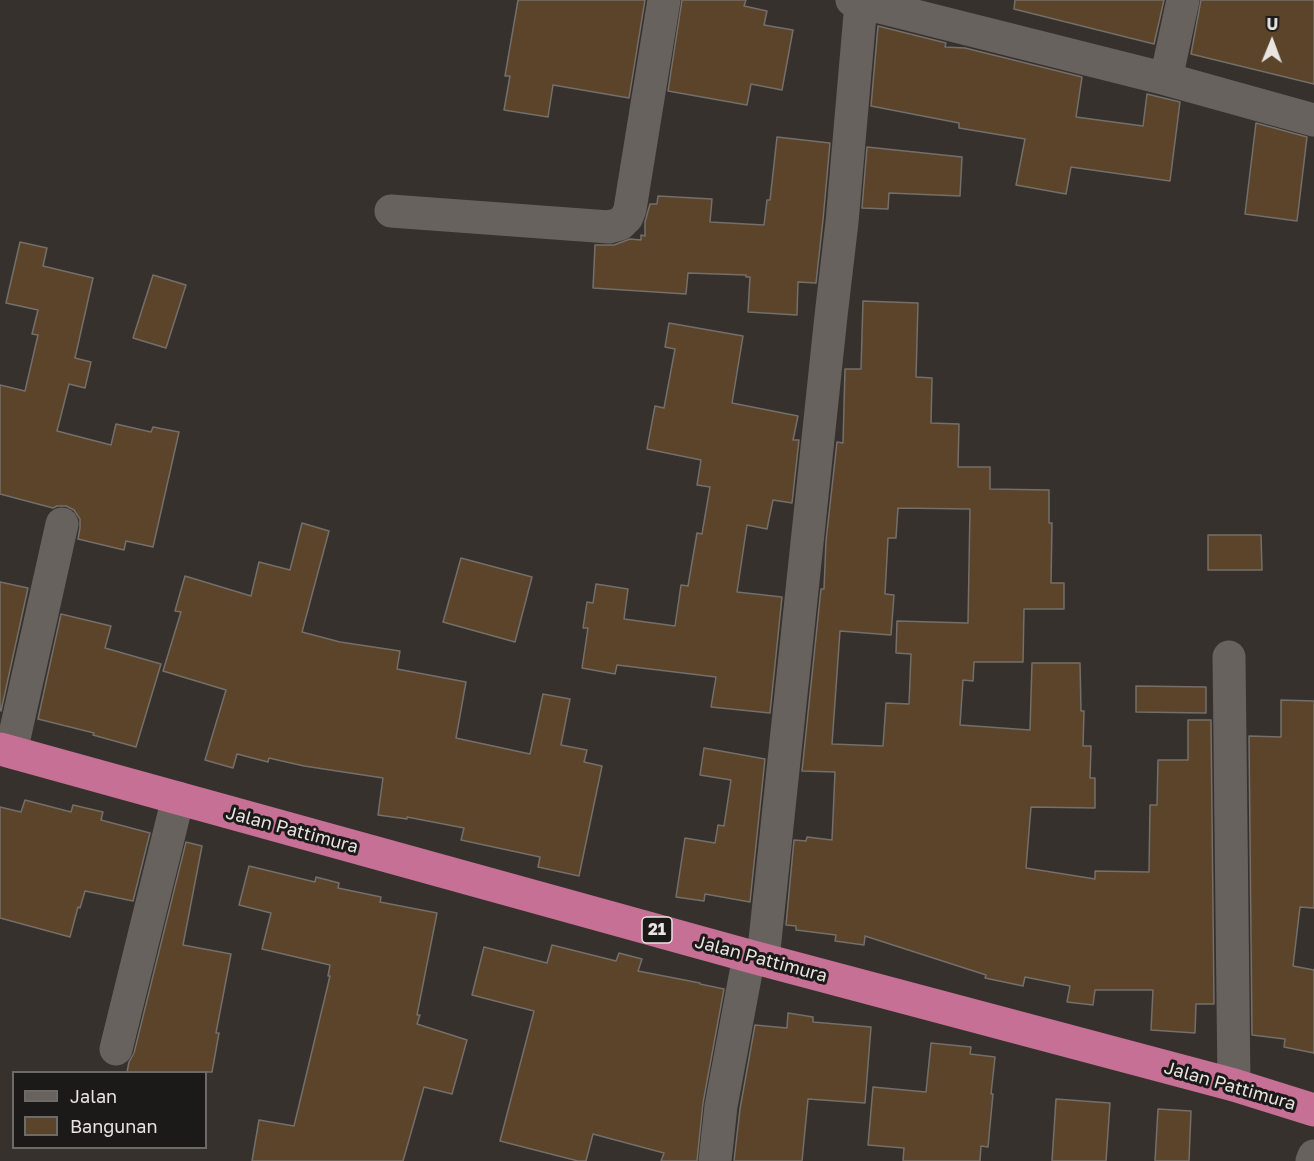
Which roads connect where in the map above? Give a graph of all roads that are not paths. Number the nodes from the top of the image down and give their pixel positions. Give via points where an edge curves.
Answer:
1 (664, 0) edge
2 (1184, 0) edge
3 (856, 1) edge
4 (1166, 79) junction
5 (1314, 120) edge
6 (391, 211) dead end
7 (62, 524) dead end
8 (1229, 657) dead end
9 (5, 751) edge
10 (178, 798) junction
11 (756, 958) junction
12 (116, 1049) dead end
13 (1234, 1086) junction
14 (1314, 1110) edge
15 (1314, 1156) edge
16 (715, 1161) edge
17 (1312, 1161) edge

1 - 6 street via 630,209 620,224 609,227
2 - 4 street
3 - 4 street
3 - 11 street via 842,222
4 - 5 street
7 - 9 street
8 - 13 street
9 - 10 highway, Jalan Pattimura / 21
10 - 11 highway, Jalan Pattimura / 21
10 - 12 street
11 - 13 highway, Jalan Pattimura / 21
11 - 16 street via 721,1107
13 - 14 highway, Jalan Pattimura / 21
15 - 17 street

